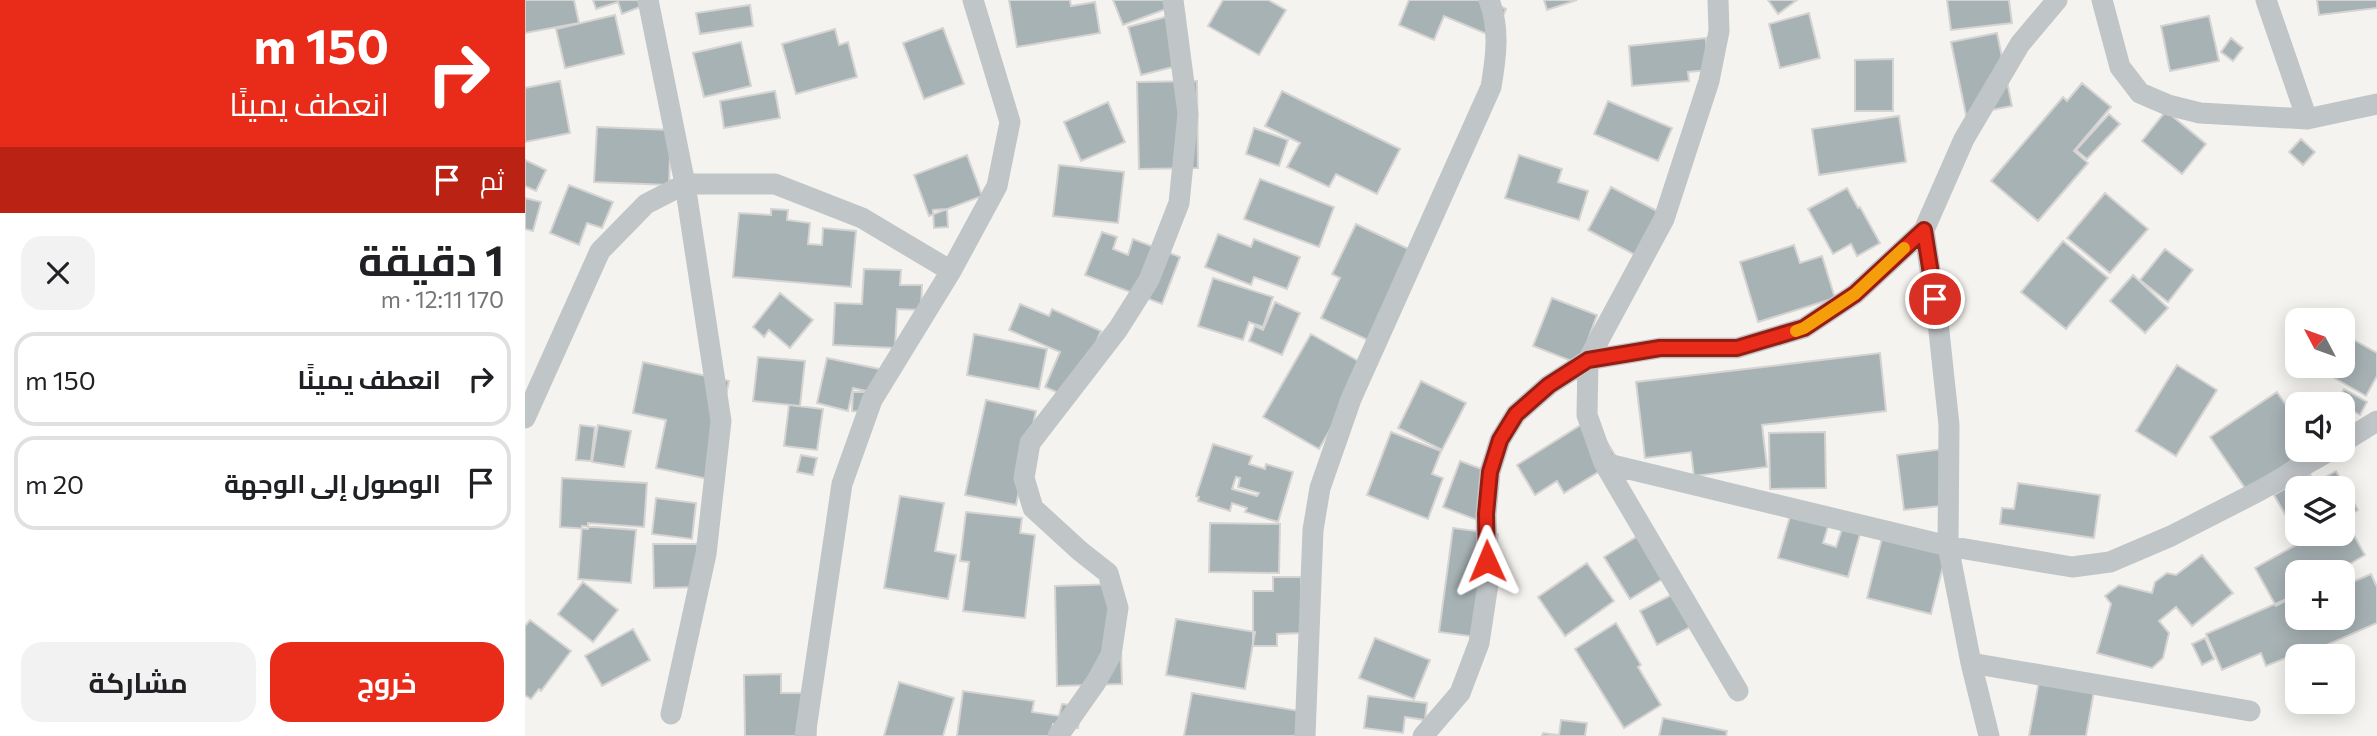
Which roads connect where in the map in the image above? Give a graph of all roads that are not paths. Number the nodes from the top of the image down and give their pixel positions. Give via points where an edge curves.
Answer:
1 (648, 0) edge
2 (972, 0) edge
3 (1173, 0) edge
4 (1489, 0) edge
5 (1717, 0) edge
6 (2057, 0) edge
7 (2102, 0) edge
8 (2266, 0) edge
9 (2377, 104) edge
10 (2307, 118) junction
11 (685, 184) junction
12 (1924, 230) junction
13 (951, 271) junction
14 (1588, 360) junction
15 (525, 418) edge
16 (2377, 421) edge
17 (2355, 435) edge
18 (2310, 462) edge
19 (1604, 463) junction
20 (1948, 546) junction
21 (1971, 663) junction
22 (1738, 691) dead end
23 (2250, 711) dead end
24 (671, 714) dead end
25 (805, 736) edge
26 (1058, 736) edge
27 (1305, 736) edge
28 (1423, 736) edge
29 (1989, 736) edge

1 - 11 street
2 - 13 street via 1010,122 997,186
3 - 26 street via 1188,114 1179,203 1149,280 1118,329 1030,443 1024,478 1033,508 1108,573 1118,608 1111,655
4 - 27 street via 1497,52 1491,87 1351,399 1320,488 1313,530
5 - 14 street via 1719,31 1709,81 1664,219
6 - 12 street via 2020,44 1999,80 1965,139
7 - 10 street via 2120,67 2140,93 2200,113
8 - 10 street
9 - 10 street
11 - 13 street via 775,184 862,218
11 - 15 street via 646,204 600,251
11 - 24 street via 721,421 706,554
12 - 14 street via 1855,294 1804,328 1737,348 1660,348
12 - 20 street via 1949,425
13 - 25 street via 872,400 842,484
14 - 19 street via 1587,415
14 - 28 street via 1516,414 1500,440 1490,472 1488,584 1479,643 1460,693
16 - 17 street
18 - 20 street via 2171,536 2110,562 2071,566
19 - 20 street
19 - 22 street
20 - 21 street
21 - 23 street
21 - 29 street

